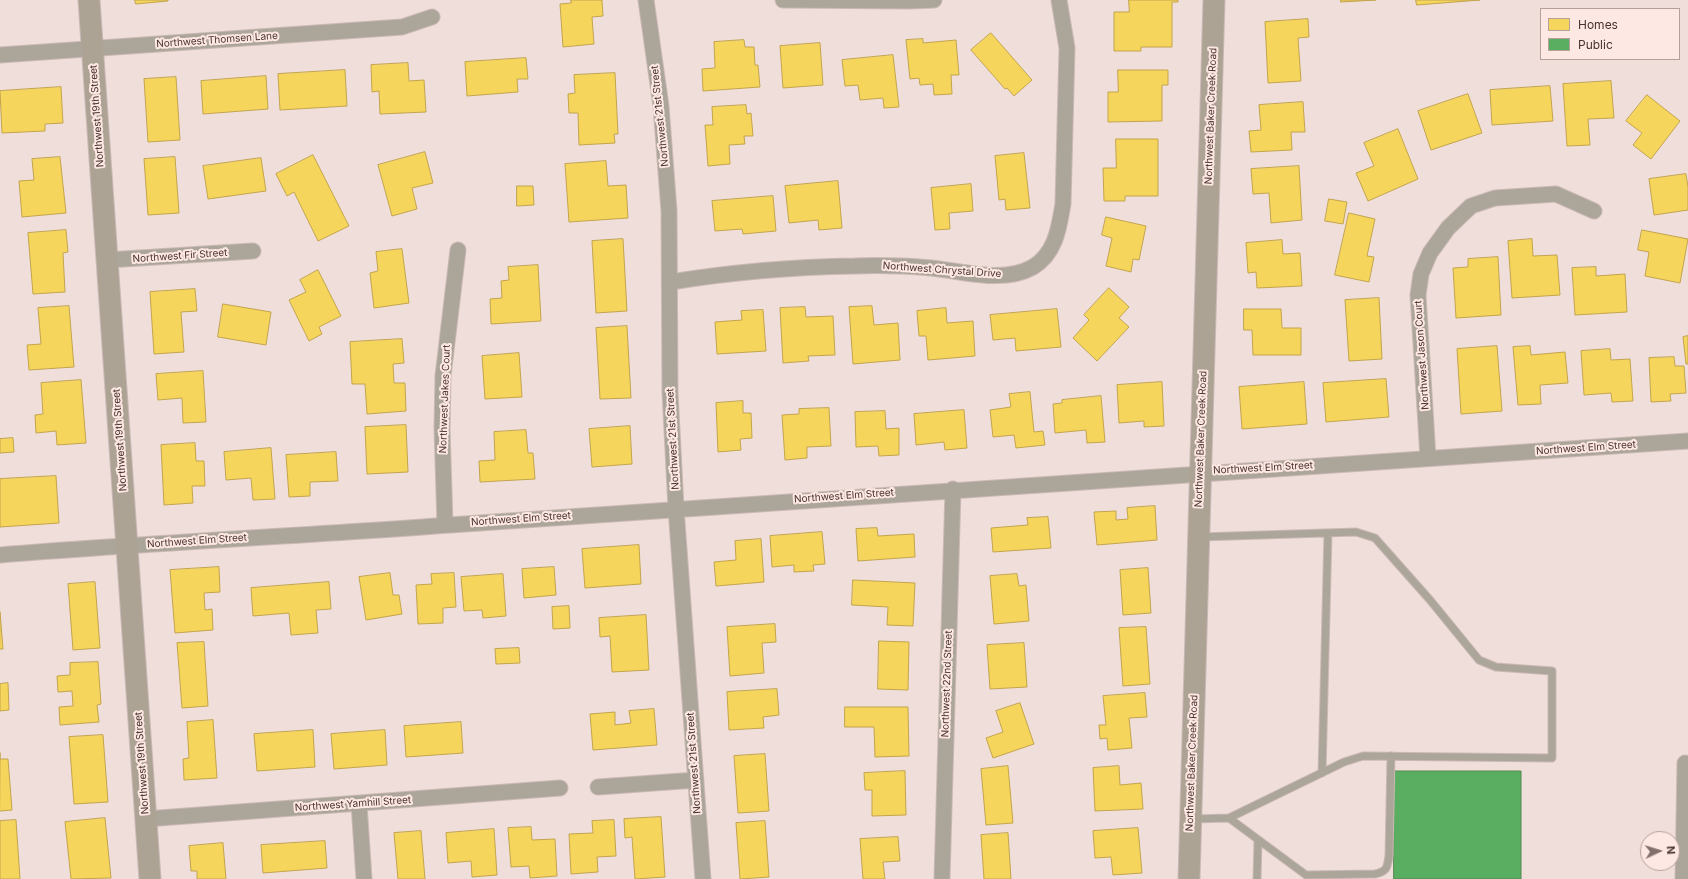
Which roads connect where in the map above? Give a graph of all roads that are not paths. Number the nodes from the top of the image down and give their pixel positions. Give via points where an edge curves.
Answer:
1 (89, 0) edge
2 (646, 0) edge
3 (783, 0) edge
4 (934, 0) edge
5 (1059, 0) edge
6 (1214, 0) edge
7 (432, 17) dead end
8 (93, 48) junction
9 (0, 55) edge
10 (1594, 211) dead end
11 (458, 250) dead end
12 (253, 251) dead end
13 (107, 260) junction
14 (671, 282) junction
15 (1688, 441) edge
16 (1428, 458) junction
17 (1200, 472) junction
18 (953, 489) junction
19 (676, 508) junction
20 (445, 525) junction
21 (1328, 533) junction
22 (1198, 537) junction
23 (127, 545) junction
24 (0, 555) edge
25 (1391, 756) junction
26 (1685, 763) dead end
27 (1322, 773) junction
28 (696, 780) junction
29 (598, 787) dead end
30 (560, 788) dead end
31 (359, 804) junction
32 (1229, 818) junction
33 (146, 819) junction
34 (1190, 819) junction
35 (1258, 840) junction
36 (1306, 877) edge
37 (150, 879) edge
38 (364, 879) edge
39 (703, 879) edge
40 (942, 879) edge
41 (1189, 879) edge
42 (1257, 879) edge
43 (1683, 879) edge

1 - 8 street, Northwest 19th Street
2 - 14 street, Northwest 21st Street via 661,106 669,211
3 - 4 street
5 - 14 street, Northwest Chrystal Drive via 1067,48 1063,204 1055,242 1047,255 1033,266 1016,273 996,276 889,266 775,268
6 - 17 street, Northwest Baker Creek Road
7 - 8 street, Northwest Thomsen Lane via 402,27
8 - 9 street, Northwest Thomsen Lane
8 - 13 street, Northwest 19th Street
10 - 16 street, Northwest Jason Court via 1556,194 1495,198 1471,206 1448,228 1430,253 1421,274 1418,295
11 - 20 street, Northwest Jakes Court via 443,376
12 - 13 street, Northwest Fir Street
13 - 23 street, Northwest 19th Street
14 - 19 street, Northwest 21st Street via 670,392
15 - 16 street, Northwest Elm Street
16 - 17 street, Northwest Elm Street
17 - 18 street, Northwest Elm Street
17 - 22 street, Northwest Baker Creek Road
18 - 19 street, Northwest Elm Street
18 - 40 street, Northwest 22nd Street
19 - 20 street, Northwest Elm Street
19 - 28 street, Northwest 21st Street
20 - 23 street, Northwest Elm Street
21 - 22 lane
21 - 25 lane via 1356,532 1375,538 1479,660 1496,667 1552,671 1552,758
21 - 27 lane
22 - 34 street, Northwest Baker Creek Road
23 - 24 street, Northwest Elm Street
23 - 33 street, Northwest 19th Street
25 - 27 lane via 1363,756
25 - 36 lane via 1387,867 1383,872 1375,874
26 - 43 street
27 - 32 lane
28 - 29 street
28 - 39 street, Northwest 21st Street
30 - 31 street, Northwest Yamhill Street
31 - 33 street, Northwest Yamhill Street
31 - 38 street
32 - 34 lane
32 - 35 lane
33 - 37 street, Northwest 19th Street
34 - 41 street, Northwest Baker Creek Road
35 - 36 lane
35 - 42 lane

